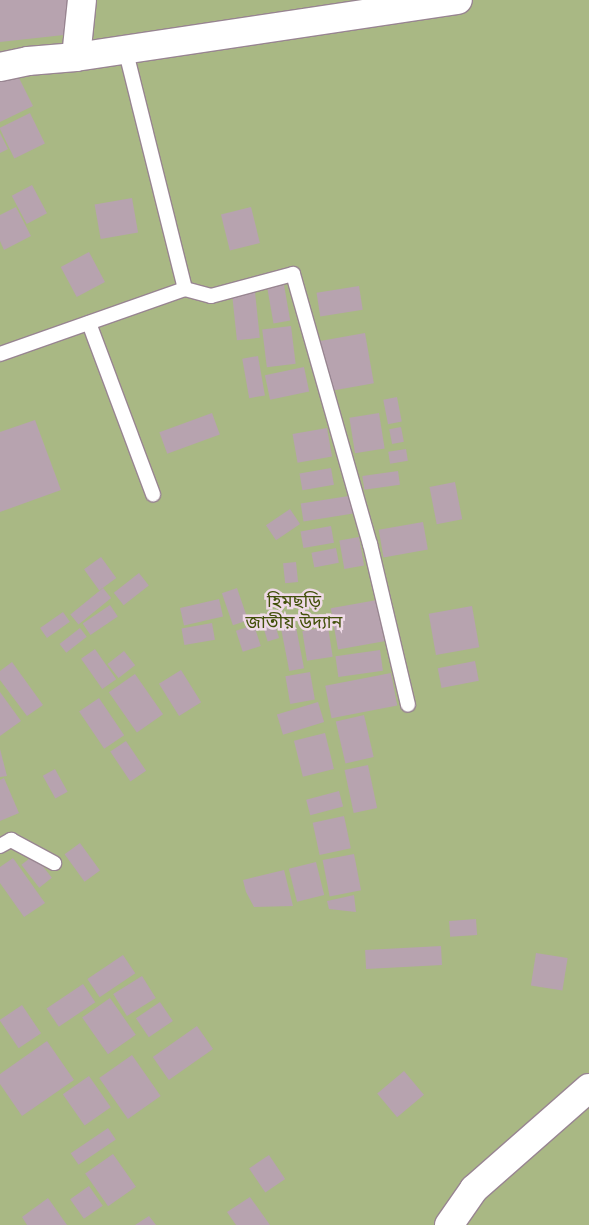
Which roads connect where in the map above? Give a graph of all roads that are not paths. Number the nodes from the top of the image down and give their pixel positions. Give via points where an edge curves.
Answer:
1 (82, 0) edge
2 (458, 0) edge
3 (406, 4) edge
4 (125, 50) junction
5 (76, 57) junction
6 (0, 67) edge
7 (185, 289) junction
8 (90, 323) junction
9 (0, 354) edge
10 (153, 494) dead end
11 (408, 705) dead end
12 (0, 846) edge
13 (54, 863) dead end
14 (589, 1088) edge
15 (450, 1225) edge

1 - 5 street
2 - 3 street
3 - 4 street
4 - 5 street
4 - 7 lane
5 - 6 street
7 - 8 lane
7 - 11 lane via 211,296 293,274 370,544
8 - 9 lane
8 - 10 lane
12 - 13 lane via 11,840
14 - 15 street via 474,1189

